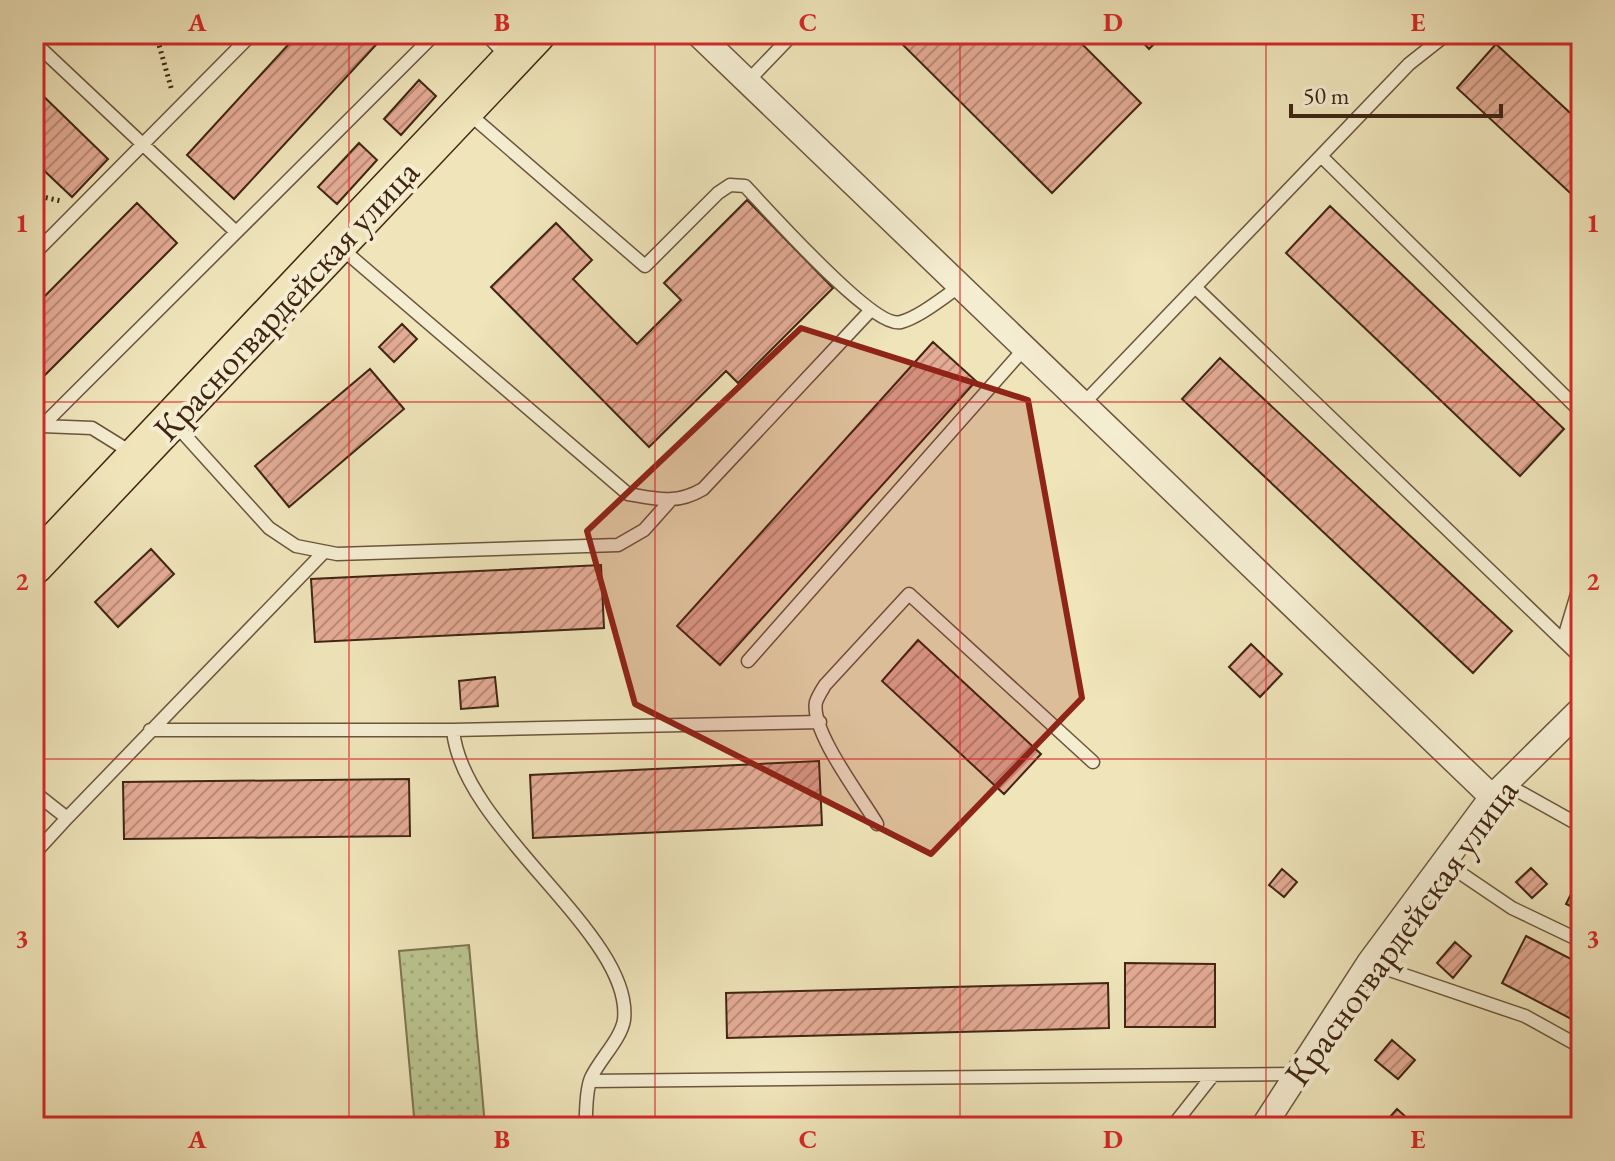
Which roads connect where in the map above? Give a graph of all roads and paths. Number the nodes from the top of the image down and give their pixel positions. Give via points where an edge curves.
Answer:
1 (156, 34) edge
2 (252, 34) edge
3 (435, 34) edge
4 (698, 34) edge
5 (793, 34) edge
6 (1447, 34) edge
7 (515, 41) edge
8 (34, 42) edge
9 (747, 82) junction
10 (177, 110) junction
11 (464, 110) junction
12 (141, 146) junction
13 (1322, 157) junction
14 (236, 232) junction
15 (339, 246) junction
16 (34, 254) edge
17 (959, 287) junction
18 (1195, 287) junction
19 (870, 311) junction
20 (1024, 349) junction
21 (1081, 406) junction
22 (1581, 412) edge
23 (172, 421) junction
24 (38, 424) edge
25 (138, 457) junction
26 (669, 502) junction
27 (324, 552) junction
28 (34, 565) edge
29 (1581, 581) edge
30 (1563, 641) junction
31 (1581, 658) edge
32 (748, 661) dead end
33 (1581, 709) edge
34 (820, 722) junction
35 (150, 730) junction
36 (453, 730) junction
37 (1093, 762) dead end
38 (1498, 790) junction
39 (34, 792) edge
40 (67, 818) junction
41 (877, 824) dead end
42 (1581, 826) edge
43 (34, 854) edge
44 (1444, 862) junction
45 (1581, 941) edge
46 (1369, 963) junction
47 (1581, 1047) edge
48 (1298, 1074) junction
49 (1213, 1075) junction
50 (590, 1081) junction
51 (585, 1127) edge
52 (1172, 1127) edge
53 (1263, 1127) edge

1 - 10 path
2 - 10 lane
3 - 14 lane
4 - 9 street
5 - 9 lane
6 - 13 lane via 1409,64
7 - 11 main road, Красногвардейская улица
8 - 12 lane
9 - 17 street
10 - 12 lane
11 - 15 main road, Красногвардейская улица
11 - 19 lane via 645,266 718,193 730,185 745,186
12 - 14 lane
12 - 16 lane
13 - 18 lane
13 - 22 lane
14 - 24 lane
15 - 23 main road, Красногвардейская улица
15 - 26 lane via 628,494
17 - 19 lane via 899,323
17 - 20 street
18 - 21 lane
18 - 30 lane
19 - 26 lane via 703,489
20 - 21 street
20 - 32 lane
21 - 38 street
23 - 25 main road, Красногвардейская улица
23 - 27 lane via 269,528 296,546
24 - 25 lane via 92,428
25 - 28 main road, Красногвардейская улица
26 - 27 lane via 644,530 618,545
27 - 35 lane
29 - 30 lane
30 - 31 lane
33 - 38 street, Красногвардейская улица
34 - 36 lane
34 - 37 lane via 816,700 825,685 909,594
34 - 41 lane
35 - 36 lane
35 - 40 lane
36 - 50 lane via 455,749 490,810 619,977 624,1021
38 - 42 lane
38 - 44 street, Красногвардейская улица
39 - 40 lane
40 - 43 lane
44 - 45 lane via 1512,908
44 - 46 street, Красногвардейская улица
46 - 47 lane via 1525,1016
46 - 48 street, Красногвардейская улица
48 - 49 lane
48 - 53 street, Красногвардейская улица
49 - 50 lane
49 - 52 lane
50 - 51 lane

